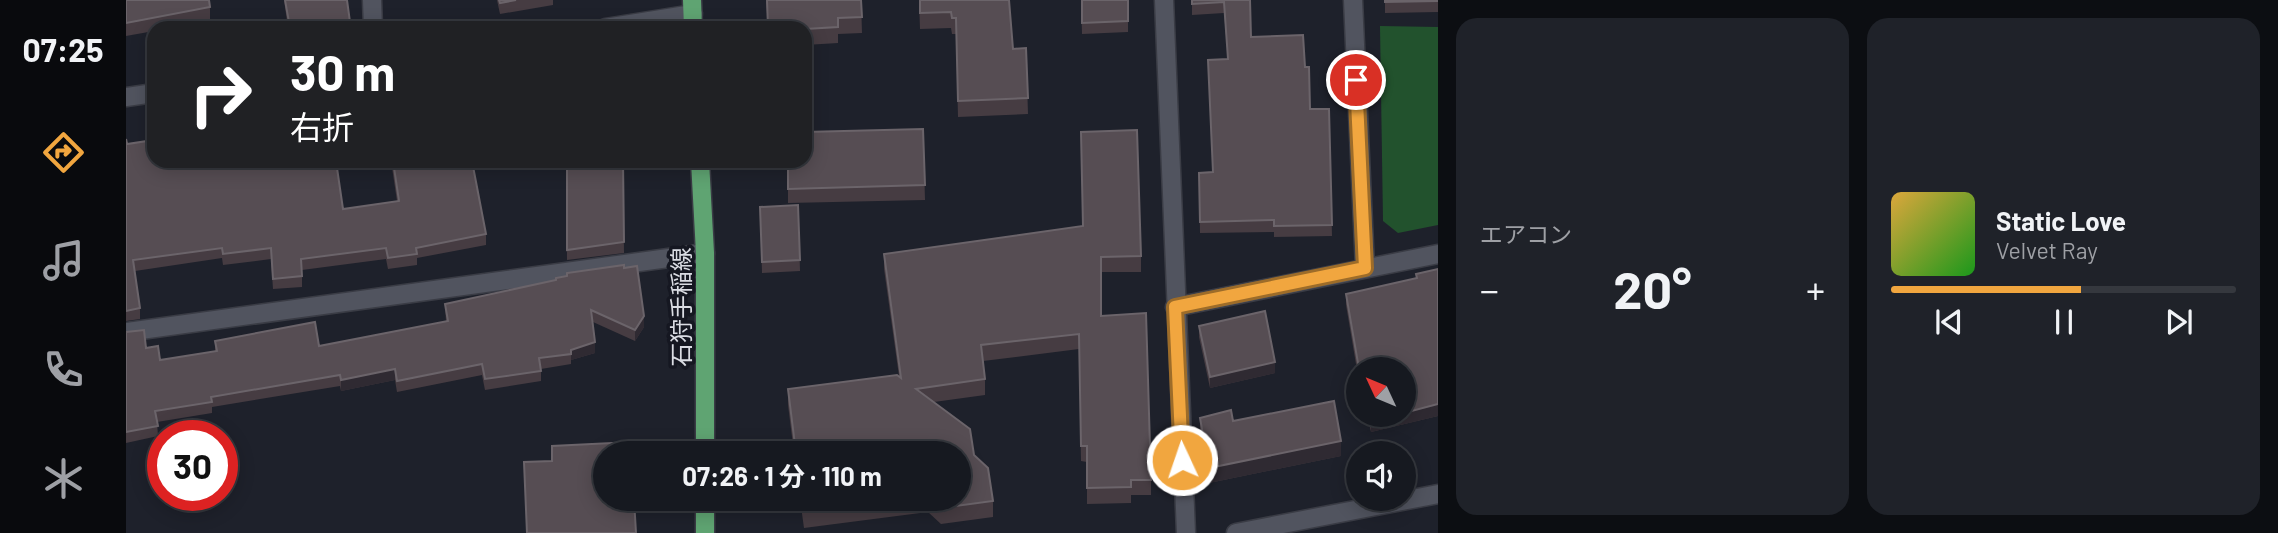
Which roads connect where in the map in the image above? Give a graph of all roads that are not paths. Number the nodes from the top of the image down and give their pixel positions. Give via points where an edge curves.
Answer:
1 (372, 0) edge
2 (1164, 0) edge
3 (1353, 0) edge
4 (693, 14) edge
5 (373, 21) edge
6 (649, 21) edge
7 (147, 94) edge
8 (126, 97) edge
9 (700, 168) edge
10 (705, 253) junction
11 (1438, 254) edge
12 (1365, 268) junction
13 (1175, 307) junction
14 (126, 332) edge
15 (705, 441) edge
16 (1438, 495) edge
17 (705, 511) edge
18 (705, 533) edge
19 (1186, 533) edge
20 (1236, 533) edge

1 - 5 street
2 - 13 street
3 - 12 street
4 - 6 street
7 - 8 street
9 - 10 main road, 石狩手稲線
10 - 14 street
10 - 15 main road, 石狩手稲線
11 - 12 street
12 - 13 street
13 - 19 street
16 - 20 street
17 - 18 main road

